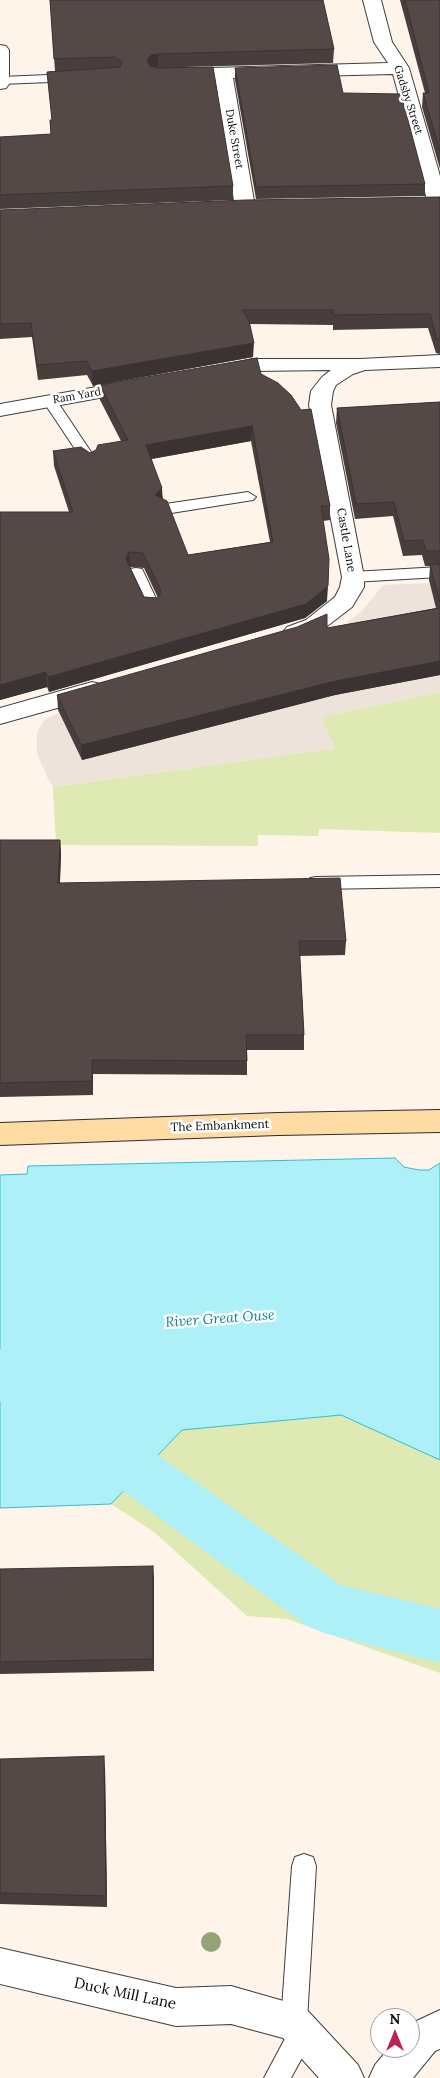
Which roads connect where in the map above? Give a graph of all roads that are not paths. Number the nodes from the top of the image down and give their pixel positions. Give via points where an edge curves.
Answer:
1 (372, 0) edge
2 (0, 50) edge
3 (400, 68) junction
4 (223, 72) junction
5 (158, 75) edge
6 (86, 78) edge
7 (0, 83) edge
8 (433, 203) edge
9 (265, 206) edge
10 (245, 207) junction
11 (226, 208) edge
12 (440, 361) edge
13 (363, 364) junction
14 (205, 374) edge
15 (156, 382) edge
16 (50, 401) junction
17 (0, 410) edge
18 (90, 461) edge
19 (248, 496) dead end
20 (165, 509) edge
21 (440, 572) edge
22 (136, 573) edge
23 (353, 576) junction
24 (152, 607) edge
25 (278, 637) edge
26 (110, 685) edge
27 (0, 716) edge
28 (440, 881) edge
29 (294, 884) edge
30 (440, 1121) edge
31 (0, 1134) edge
32 (304, 1866) dead end
33 (0, 1966) edge
34 (298, 2027) junction
35 (440, 2029) edge
36 (277, 2078) edge
37 (345, 2078) edge
38 (388, 2078) edge

1 - 3 street, Gadsby Street via 383,42
2 - 7 street
3 - 4 street
3 - 8 street, Gadsby Street
4 - 5 street
4 - 10 street, Duke Street
6 - 7 lane
9 - 10 street
10 - 11 street
12 - 13 street, Castle Lane
13 - 14 street via 253,366
13 - 23 street, Castle Lane via 330,381 322,392 320,405
15 - 16 street, Ram Yard
16 - 17 street, Ram Yard
16 - 18 lane
19 - 20 lane
21 - 23 lane
22 - 24 lane
23 - 25 street, Castle Lane via 344,602 327,616 314,625
26 - 27 street
28 - 29 lane
30 - 31 street, The Embankment
32 - 34 lane
33 - 34 street, Duck Mill Lane via 176,2007 231,2005
34 - 36 lane
34 - 37 street
35 - 38 street via 422,2038

